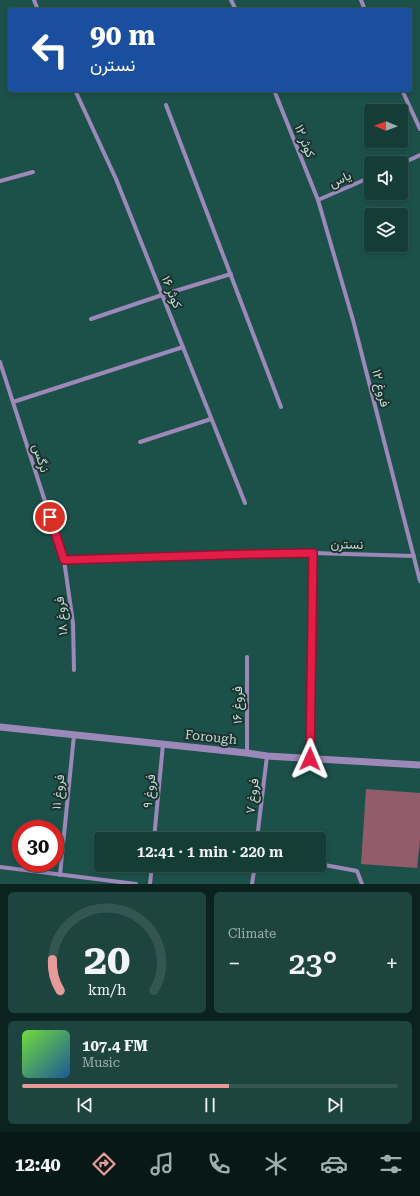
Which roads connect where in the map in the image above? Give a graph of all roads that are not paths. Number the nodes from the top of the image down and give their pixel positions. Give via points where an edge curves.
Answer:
1 (76, 92) edge
2 (275, 92) edge
3 (403, 92) edge
4 (166, 105) dead end
5 (418, 119) edge
6 (420, 129) edge
7 (420, 155) edge
8 (408, 161) edge
9 (33, 172) dead end
10 (364, 180) edge
11 (0, 181) edge
12 (318, 200) junction
13 (230, 274) junction
14 (162, 295) junction
15 (91, 319) dead end
16 (183, 347) junction
17 (0, 362) edge
18 (13, 402) junction
19 (281, 407) dead end
20 (211, 419) junction
21 (140, 442) dead end
22 (245, 503) dead end
23 (313, 553) junction
24 (414, 556) junction
25 (64, 560) junction
26 (419, 574) edge
27 (420, 582) edge
28 (247, 657) dead end
29 (74, 670) dead end
30 (0, 727) edge
31 (74, 735) junction
32 (164, 744) junction
33 (247, 753) junction
34 (267, 756) junction
35 (310, 759) junction
36 (420, 765) edge
37 (155, 832) edge
38 (259, 832) edge
39 (326, 865) edge
40 (0, 867) edge
41 (151, 872) edge
42 (254, 872) edge
43 (60, 875) junction
44 (113, 883) edge
45 (136, 884) edge
46 (150, 884) edge
47 (252, 884) edge
48 (362, 884) edge

1 - 14 street, کوثر ۱۶ via 116,179
2 - 12 street, کوثر ۱۲
3 - 5 street
4 - 13 street
5 - 6 street
7 - 8 street
9 - 11 street
10 - 12 street, یاس
12 - 24 street, فروغ ۱۲ via 353,320
13 - 14 street
13 - 19 street
14 - 15 street
14 - 16 street, کوثر ۱۶
16 - 18 street
16 - 20 street, کوثر ۱۶
17 - 18 street, نرگس
18 - 25 street, نرگس
20 - 21 street
20 - 22 street, کوثر ۱۶
23 - 24 street, نسترن
23 - 25 street, نسترن
23 - 35 street
24 - 26 street, فروغ ۱۲
25 - 29 street, فروغ ۱۸ via 73,624
26 - 27 street, فروغ ۱۲
28 - 33 street, فروغ ۱۶
30 - 31 street, Forough
31 - 32 street, Forough
31 - 43 street, فروغ ۱۱
32 - 33 street, Forough
32 - 37 street, فروغ ۹
33 - 34 street, Forough
34 - 35 street, Forough
34 - 38 street, فروغ ۷
35 - 36 street, Forough
39 - 48 street via 357,871
40 - 43 street
41 - 46 street
42 - 47 street
43 - 44 street
44 - 45 street

